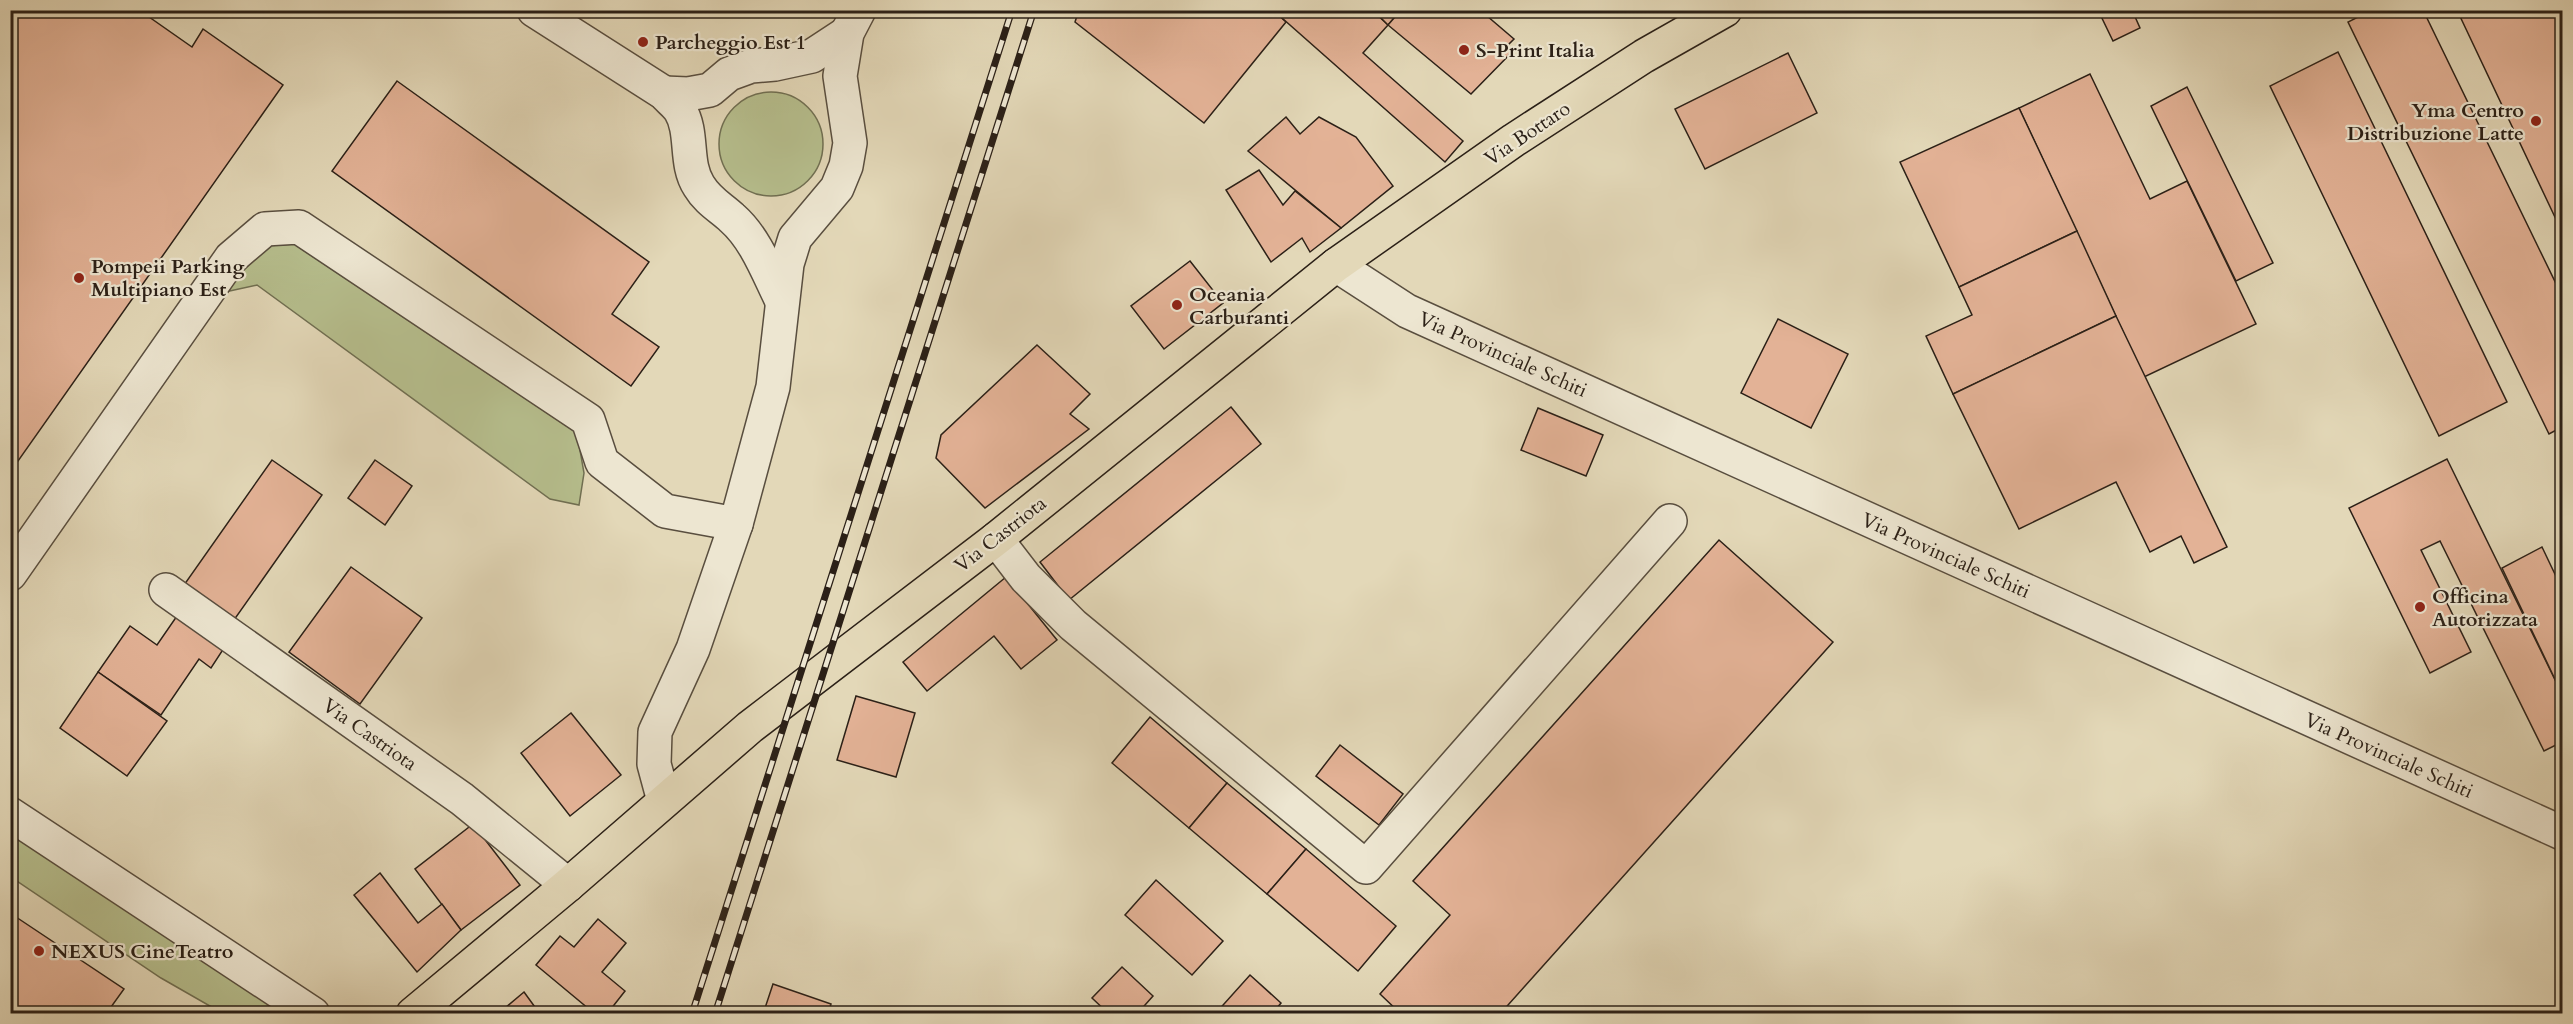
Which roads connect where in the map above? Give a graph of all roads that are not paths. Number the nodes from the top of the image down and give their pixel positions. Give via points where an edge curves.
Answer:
1 (534, 10) edge
2 (1725, 10) edge
3 (853, 22) edge
4 (664, 93) junction
5 (1336, 265) junction
6 (782, 301) junction
7 (1670, 520) dead end
8 (736, 524) junction
9 (996, 539) junction
10 (10, 574) edge
11 (166, 590) dead end
12 (664, 801) junction
13 (10, 814) edge
14 (2562, 833) edge
15 (568, 885) junction
16 (313, 1014) edge
17 (413, 1014) edge

1 - 4 street
2 - 5 main road, Via Bottaro via 1644,56 1514,140
3 - 4 street via 812,56 751,66 729,74 710,90
3 - 6 street via 840,75 849,143 846,166 837,188 795,238
4 - 6 street via 681,111 689,162 698,184 712,204 732,218 747,236
5 - 9 main road, Via Castriota
5 - 14 street, Via Provinciale Schiti via 1407,311
6 - 8 street via 773,387
7 - 9 street via 1366,867 1073,626 1026,578
8 - 10 street via 665,511 602,462 588,420 299,227 265,229 231,258
8 - 12 street via 693,649 655,732 654,764
9 - 12 main road, Via Castriota via 750,727
11 - 15 street, Via Castriota via 462,799
12 - 15 main road, Via Castriota
13 - 16 street
15 - 17 main road, Via Castriota

